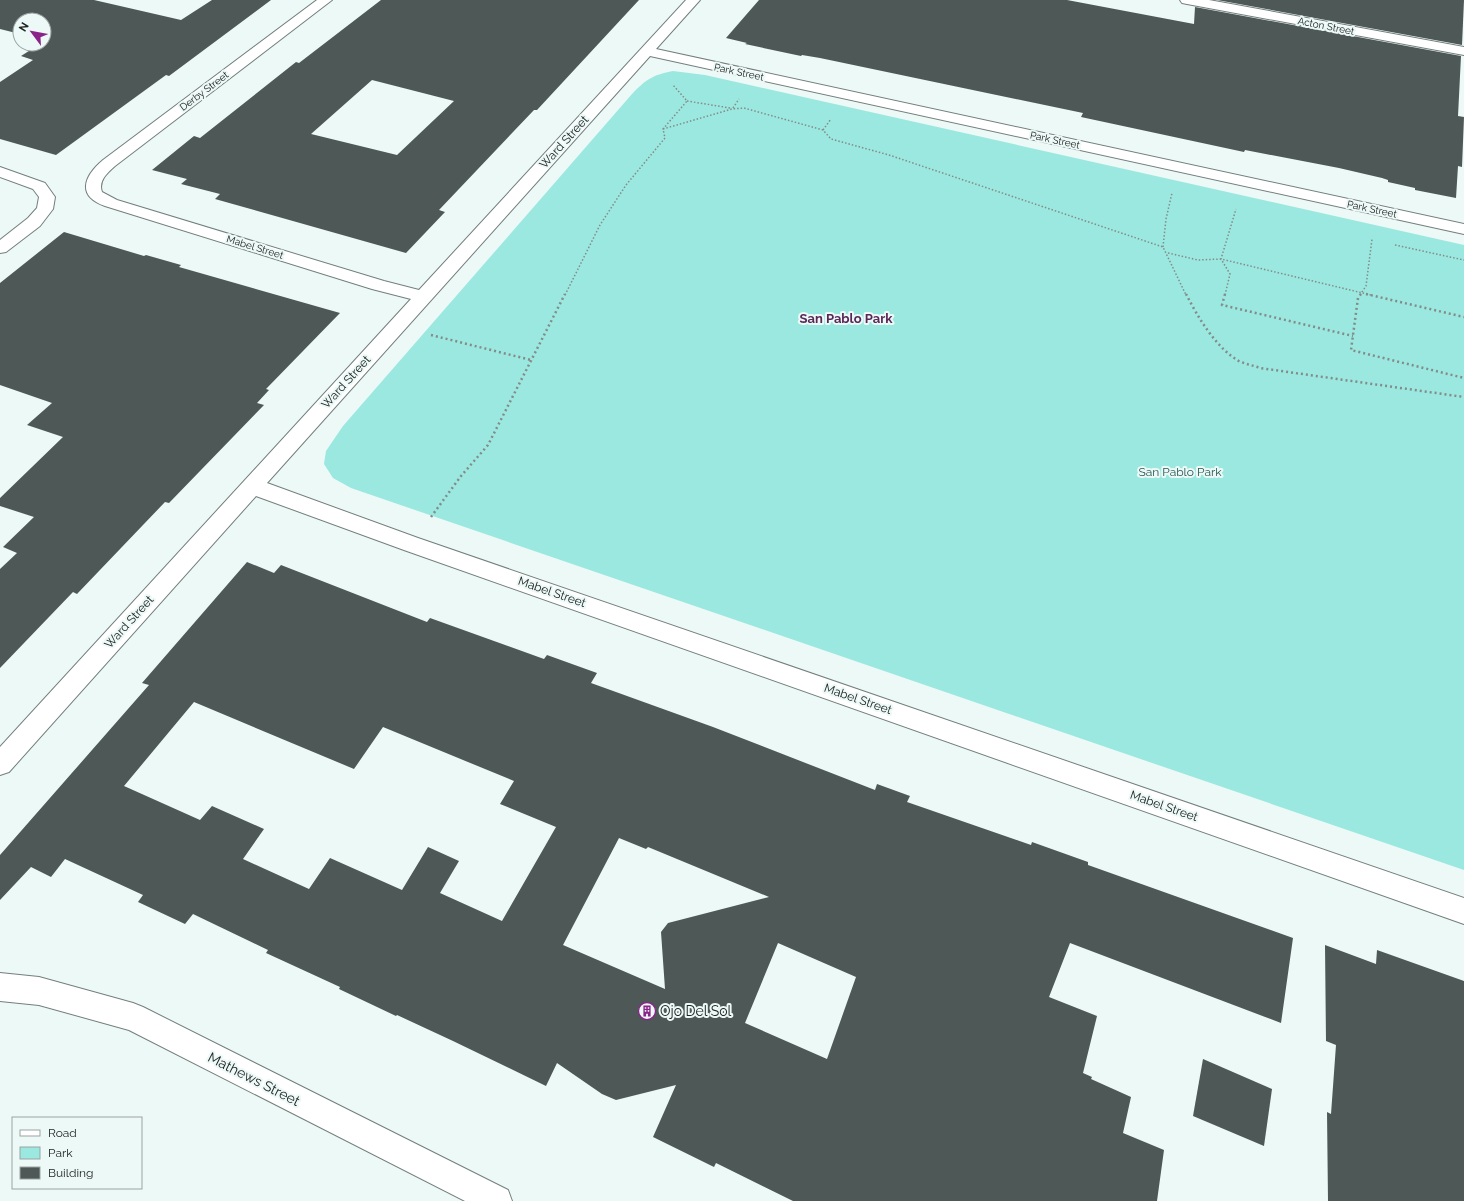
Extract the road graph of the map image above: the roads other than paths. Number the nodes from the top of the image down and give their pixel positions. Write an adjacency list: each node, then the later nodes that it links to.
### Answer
1 (325, 0): 7 (street, Derby Street)
2 (692, 0): 4 (street, Ward Street)
3 (1188, 0): 5 (street, Acton Street)
4 (647, 51): 8 (street, Park Street); 10 (street, Ward Street)
5 (1464, 51)
6 (0, 172): 9 (street)
7 (93, 188): 10 (street, Mabel Street)
8 (1464, 229)
9 (0, 248)
10 (423, 297): 11 (street, Ward Street)
11 (252, 486): 12 (street, Ward Street); 13 (street, Mabel Street)
12 (0, 764)
13 (1464, 911)
14 (0, 987): 15 (street, Mathews Street)
15 (497, 1201)

